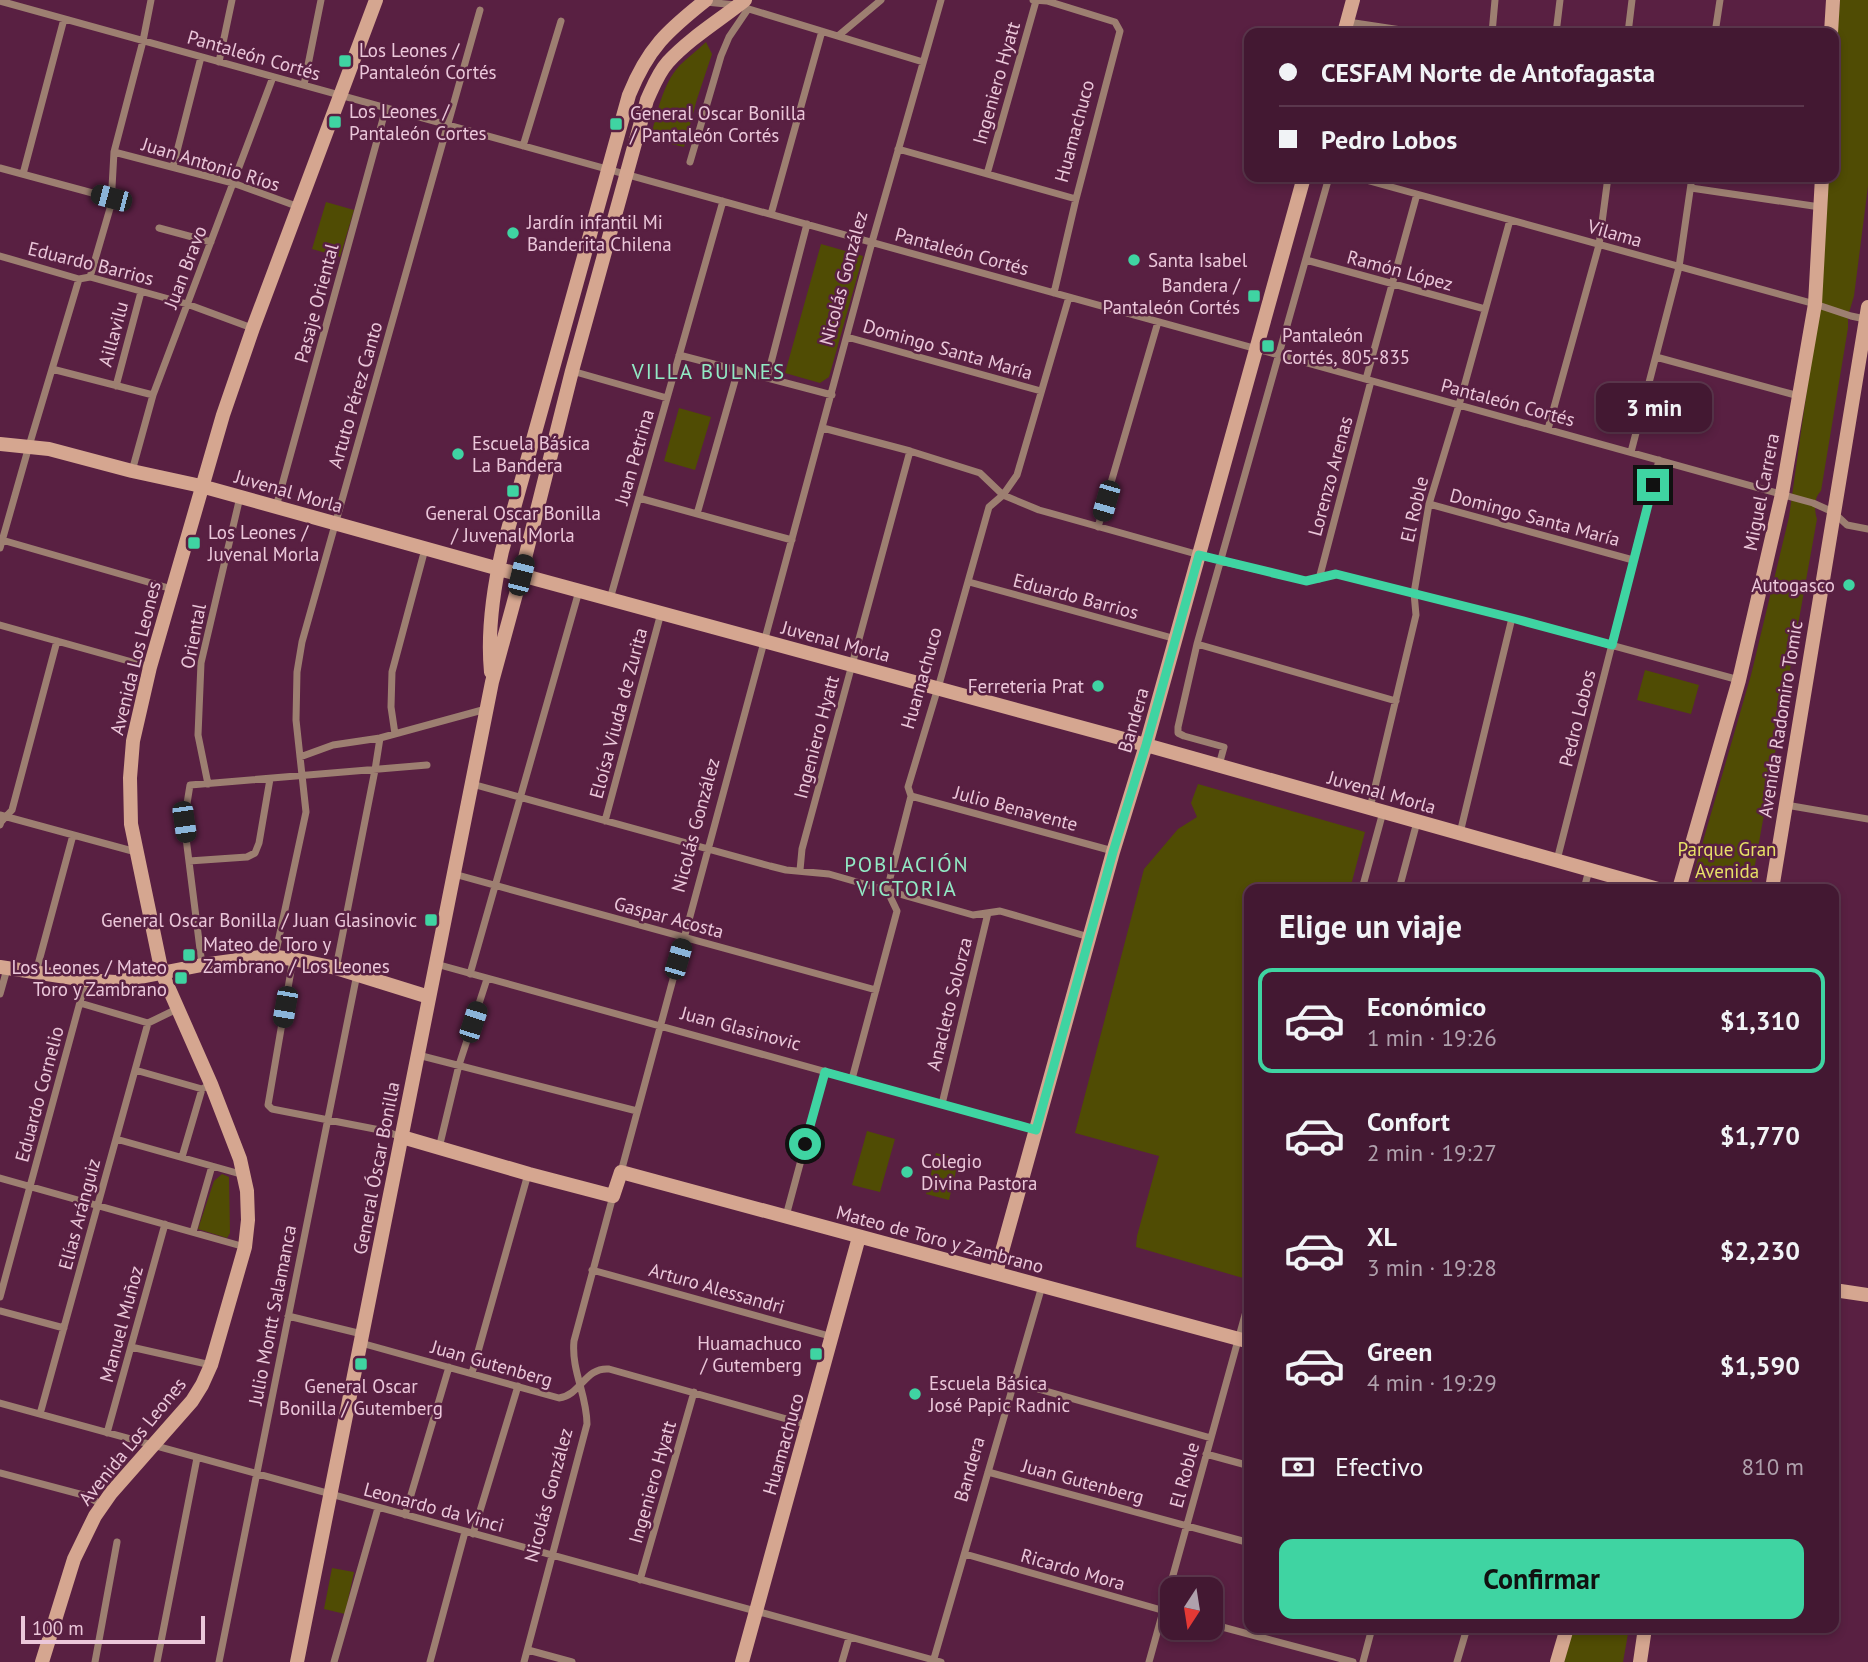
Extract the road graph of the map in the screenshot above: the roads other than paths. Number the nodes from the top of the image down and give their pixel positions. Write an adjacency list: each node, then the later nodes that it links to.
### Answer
1 (151, 0): 29 (street)
2 (232, 0): 31 (street)
3 (321, 0): 34 (street)
4 (376, 0): 35 (street, Avenida Los Leones)
5 (881, 0): 28 (street)
6 (941, 0): 32 (street, Nicolás González)
7 (1035, 0): 16 (street); 46 (street, Ingeniero Hyatt)
8 (1353, 0): 21 (street)
9 (1495, 0): 22 (street)
10 (1560, 0): 23 (street)
11 (1632, 0): 24 (street)
12 (1720, 0): 25 (street)
13 (1833, 0): 26 (street)
14 (0, 1): 19 (street, Pantaleón Cortés)
15 (705, 1): 17 (street); 44 (street, General Óscar Bonilla)
16 (1047, 1): 58 (street, Huamachuco)
17 (742, 4): 27 (street); 41 (street); 47 (street, General Óscar Bonilla)
18 (480, 10): 37 (street, Artuto Pérez Canto)
19 (64, 19): 29 (street, Pantaleón Cortés); 45 (street)
20 (561, 21): 38 (street)
21 (1345, 28)
22 (1492, 28)
23 (1557, 28)
24 (1629, 28)
25 (1716, 28)
26 (1831, 28)
27 (822, 31): 28 (street); 62 (street)
28 (838, 36): 32 (street)
29 (143, 41): 30 (street, Pantaleón Cortés); 40 (street)
30 (201, 57): 31 (street, Pantaleón Cortés); 42 (street)
31 (219, 62): 33 (street, Pantaleón Cortés)
32 (923, 62): 39 (street, Nicolás González)
33 (273, 77): 34 (street, Pantaleón Cortés); 54 (street, Juan Bravo)
34 (304, 85): 35 (street, Pantaleón Cortés)
35 (341, 96): 36 (street, Pantaleón Cortés); 61 (street, Avenida Los Leones)
36 (386, 108): 37 (street, Pantaleón Cortés); 115 (street, Pasaje Oriental)
37 (447, 125): 38 (street, Pantaleón Cortés); 118 (street, Artuto Pérez Canto)
38 (523, 146): 44 (street, Pantaleón Cortés)
39 (898, 149): 46 (street); 67 (street, Nicolás González)
40 (114, 152): 42 (street, Juan Antonio Ríos); 57 (street)
41 (690, 162)
42 (173, 167): 54 (street, Juan Antonio Ríos)
43 (0, 168): 45 (street)
44 (609, 170): 47 (street, Pantaleón Cortés); 127 (street, General Óscar Bonilla)
45 (23, 174): 57 (street)
46 (987, 174): 58 (street)
47 (628, 175): 59 (street, Pantaleón Cortés); 91 (street, General Óscar Bonilla)
48 (1303, 182): 85 (street, Bandera)
49 (1328, 182): 70 (street)
50 (1373, 182): 56 (street, Vilama)
51 (1607, 182): 68 (street)
52 (1692, 182): 55 (street)
53 (1822, 182): 60 (street, Miguel Carrera)
54 (233, 183): 61 (street, Juan Antonio Ríos); 66 (street, Juan Bravo)
55 (1691, 188): 60 (street); 71 (street)
56 (1417, 194): 63 (street, Vilama); 74 (street, Lorenzo Arenas)
57 (111, 198): 72 (street)
58 (1076, 200): 76 (street, Huamachuco)
59 (723, 201): 62 (street, Pantaleón Cortés); 86 (street, Juan Petrina)
60 (1820, 206): 79 (street, Miguel Carrera)
61 (299, 207): 83 (street, Avenida Los Leones)
62 (771, 215): 64 (street, Pantaleón Cortés)
63 (1510, 220): 68 (street, Vilama); 80 (street, El Roble)
64 (807, 225): 67 (street, Pantaleón Cortés); 92 (street)
65 (159, 228): 66 (street)
66 (211, 242): 78 (street, Juan Bravo)
67 (872, 242): 76 (street, Pantaleón Cortés); 84 (street, Nicolás González)
68 (1599, 245): 71 (street, Vilama); 102 (street)
69 (0, 256): 73 (street, Eduardo Barrios)
70 (1306, 260): 74 (street, Ramón López); 87 (street)
71 (1679, 267): 79 (street, Vilama); 88 (street)
72 (90, 277): 73 (street, Eduardo Barrios); 75 (street, Eduardo Barrios)
73 (79, 279): 89 (street)
74 (1392, 284): 80 (street, Ramón López); 93 (street, Lorenzo Arenas)
75 (141, 292): 78 (street, Eduardo Barrios); 94 (street, Aillavilu)
76 (1055, 293): 77 (street, Pantaleón Cortés)
77 (1069, 297): 82 (street, Pantaleón Cortés); 95 (street, Huamachuco)
78 (187, 304): 83 (street, Eduardo Barrios); 96 (street, Juan Bravo)
79 (1815, 304): 81 (street, Vilama); 98 (street, Miguel Carrera)
80 (1485, 310): 100 (street, El Roble)
81 (1867, 313): 116 (street, Avenida Radomiro Tomic)
82 (1158, 321): 85 (street, Pantaleón Cortés); 119 (street)
83 (253, 328): 109 (street, Avenida Los Leones)
84 (847, 337): 95 (street, Domingo Santa María); 97 (street, Nicolás González)
85 (1256, 349): 87 (street, Pantaleón Cortés); 124 (street, Bandera)
86 (679, 355): 90 (street); 99 (street, Juan Petrina)
87 (1279, 355): 93 (street, Pantaleón Cortés); 126 (street)
88 (1656, 357): 98 (street); 106 (street)
89 (52, 369): 94 (street); 104 (street)
90 (738, 370): 92 (street); 117 (street)
91 (572, 371): 99 (street); 128 (street, General Óscar Bonilla)
92 (767, 378): 97 (street)
93 (1368, 380): 100 (street, Pantaleón Cortés); 129 (street, Lorenzo Arenas)
94 (116, 386): 96 (street)
95 (1041, 391): 111 (street, Huamachuco)
96 (153, 395): 108 (street, Juan Bravo)
97 (832, 395): 101 (street, Nicolás González)
98 (1798, 396): 110 (street, Miguel Carrera)
99 (667, 398): 113 (street, Juan Petrina)
100 (1459, 405): 102 (street, Pantaleón Cortés); 114 (street, El Roble)
101 (823, 428): 105 (street); 121 (street, Nicolás González)
102 (1548, 429): 106 (street, Pantaleón Cortés)
103 (0, 444): 104 (street, Juvenal Morla)
104 (29, 446): 108 (street, Juvenal Morla); 122 (street)
105 (910, 451): 111 (street); 143 (street, Ingeniero Hyatt)
106 (1630, 452): 107 (street, Pantaleón Cortés)
107 (1659, 460): 110 (street, Pantaleón Cortés); 125 (street, Pedro Lobos)
108 (132, 471): 109 (street, Juvenal Morla)
109 (201, 486): 112 (street, Juvenal Morla); 131 (street, Avenida Los Leones)
110 (1782, 494): 116 (street, Pantaleón Cortés); 145 (street, Miguel Carrera)
111 (1003, 495): 119 (street); 130 (street, Huamachuco)
112 (240, 497): 115 (street, Juvenal Morla); 159 (street, Oriental)
113 (639, 498): 117 (street); 134 (street, Juan Petrina)
114 (1429, 505): 125 (street, Domingo Santa María); 133 (street, El Roble)
115 (276, 507): 118 (street, Juvenal Morla)
116 (1833, 512): 120 (street, Pantaleón Cortés); 163 (street, Avenida Radomiro Tomic)
117 (697, 514): 121 (street)
118 (334, 523): 123 (street, Juvenal Morla); 153 (street, Artuto Pérez Canto)
119 (1098, 527): 124 (street)
120 (1868, 529)
121 (792, 540): 140 (street, Nicolás González)
122 (1, 544): 131 (street)
123 (425, 549): 127 (street, Juvenal Morla); 150 (street)
124 (1199, 555): 126 (street); 138 (street, Bandera)
125 (1633, 560): 142 (street, Pedro Lobos)
126 (1221, 561): 129 (street); 141 (street)
127 (498, 569): 128 (street, Juvenal Morla); 146 (street, General Óscar Bonilla)
128 (521, 575): 132 (street, Juvenal Morla); 146 (street, General Óscar Bonilla)
129 (1319, 579): 133 (street)
130 (969, 582): 138 (street, Eduardo Barrios); 147 (street, Huamachuco)
131 (172, 589): 144 (street, Avenida Los Leones)
132 (579, 591): 134 (street, Juvenal Morla); 162 (street)
133 (1414, 593): 136 (street); 148 (street, El Roble)
134 (610, 599): 135 (street, Juvenal Morla)
135 (661, 613): 140 (street, Juvenal Morla); 167 (street, Eloísa Viuda de Zurita)
136 (1512, 618): 142 (street); 170 (street)
137 (0, 625): 139 (street)
138 (1175, 639): 152 (street, Bandera)
139 (57, 641): 144 (street); 165 (street)
140 (765, 642): 143 (street, Juvenal Morla); 172 (street, Nicolás González)
141 (1197, 644): 148 (street); 155 (street)
142 (1612, 645): 145 (street); 176 (street, Pedro Lobos)
143 (852, 665): 147 (street, Juvenal Morla); 177 (street, Ingeniero Hyatt)
144 (150, 667): 173 (street, Avenida Los Leones)
145 (1740, 680): 184 (street, Miguel Carrera)
146 (492, 681): 149 (street, General Óscar Bonilla)
147 (938, 689): 152 (street, Juvenal Morla); 161 (street, Huamachuco)
148 (1396, 701): 164 (street, El Roble)
149 (487, 708): 150 (street); 160 (street, General Óscar Bonilla)
150 (395, 734): 151 (street)
151 (380, 738): 153 (street); 156 (street)
152 (1146, 745): 155 (street, Juvenal Morla); 174 (street, Bandera)
153 (300, 757): 157 (street, Artuto Pérez Canto)
154 (427, 765): 156 (street)
155 (1218, 766): 164 (street, Juvenal Morla)
156 (375, 770): 157 (street); 196 (street)
157 (302, 775): 158 (street); 191 (street, Artuto Pérez Canto)
158 (270, 779): 159 (street); 175 (street)
159 (208, 784): 175 (street)
160 (472, 785): 162 (street); 179 (street, General Óscar Bonilla)
161 (911, 796): 174 (street, Julio Benavente); 187 (street, Huamachuco)
162 (520, 798): 167 (street); 186 (street)
163 (1786, 805): 166 (street); 185 (street, Avenida Radomiro Tomic)
164 (1377, 810): 168 (street, Juvenal Morla); 180 (street, El Roble)
165 (3, 816): 169 (street); 171 (street)
166 (1868, 819)
167 (605, 821): 172 (street)
168 (1417, 822): 170 (street, Juvenal Morla); 181 (street)
169 (0, 825)
170 (1460, 833): 176 (street, Juvenal Morla)
171 (74, 835): 173 (street); 197 (street)
172 (709, 850): 177 (street); 189 (street, Nicolás González)
173 (136, 852): 198 (street, Avenida Los Leones)
174 (1113, 852): 190 (street, Bandera)
175 (189, 861): 194 (street)
176 (1557, 861): 178 (street, Juvenal Morla)
177 (800, 870): 187 (street)
178 (1590, 870): 182 (street); 183 (street, Juvenal Morla)
179 (454, 874): 186 (street, Gaspar Acosta); 193 (street, General Óscar Bonilla)
180 (1363, 884)
181 (1400, 884)
182 (1586, 884)
183 (1640, 884)
184 (1679, 884)
185 (1773, 884)
186 (496, 885): 189 (street, Gaspar Acosta); 200 (street)
187 (887, 890): 188 (street); 203 (street, Huamachuco)
188 (988, 913): 190 (street); 216 (street, Anacleto Solorza)
189 (684, 937): 203 (street, Gaspar Acosta); 209 (street, Nicolás González)
190 (1089, 937): 219 (street, Bandera)
191 (275, 957): 192 (street); 194 (street)
192 (293, 959): 196 (street); 218 (street)
193 (436, 964): 200 (street, Juan Glasinovic); 205 (street, General Óscar Bonilla)
194 (202, 965): 198 (street)
195 (4, 967): 197 (street); 204 (street)
196 (336, 968): 199 (street)
197 (36, 972): 202 (street)
198 (162, 973): 202 (street); 207 (street, Avenida Los Leones)
199 (357, 974): 205 (street); 218 (street, Julio Montt Salamanca)
200 (470, 974): 201 (street, Juan Glasinovic)
201 (487, 979): 209 (street, Juan Glasinovic); 211 (street)
202 (86, 981): 206 (street, Eduardo Cornelio)
203 (876, 990): 214 (street, Huamachuco)
204 (0, 994)
205 (429, 996): 210 (street, General Óscar Bonilla)
206 (80, 1003): 208 (street); 229 (street, Eduardo Cornelio)
207 (177, 1009): 208 (street); 215 (street, Avenida Los Leones)
208 (148, 1023): 212 (street, Elías Aránguiz)
209 (659, 1026): 213 (street, Juan Glasinovic); 217 (street, Nicolás González)
210 (418, 1055): 211 (street); 220 (street, General Óscar Bonilla)
211 (459, 1065): 217 (street); 222 (street)
212 (135, 1070): 215 (street); 221 (street, Elías Aránguiz)
213 (825, 1072): 214 (street, Juan Glasinovic); 232 (street)
214 (852, 1079): 216 (street, Juan Glasinovic)
215 (206, 1086): 223 (street); 227 (street, Avenida Los Leones)
216 (942, 1104): 219 (street, Juan Glasinovic)
217 (637, 1111): 225 (street, Nicolás González)
218 (328, 1119): 220 (street); 246 (street, Julio Montt Salamanca)
219 (1036, 1130): 240 (street, Bandera)
220 (402, 1137): 222 (street); 249 (street, General Óscar Bonilla)
221 (116, 1139): 223 (street); 231 (street, Elías Aránguiz)
222 (439, 1148): 226 (street)
223 (182, 1157): 224 (street)
224 (212, 1166): 227 (street); 234 (street)
225 (621, 1172): 230 (street, Nicolás González); 232 (street, Mateo de Toro y Zambrano)
226 (529, 1174): 230 (street); 254 (street)
227 (245, 1175): 236 (street, Avenida Los Leones)
228 (0, 1178): 229 (street)
229 (30, 1186): 231 (street); 238 (street, Eduardo Cornelio)
230 (613, 1195): 239 (street, Nicolás González)
231 (98, 1206): 233 (street); 247 (street, Elías Aránguiz)
232 (786, 1217): 235 (street, Mateo de Toro y Zambrano)
233 (164, 1224): 234 (street); 251 (street, Manuel Muñoz)
234 (193, 1232): 236 (street)
235 (859, 1237): 240 (street, Mateo de Toro y Zambrano); 248 (street, Huamachuco)
236 (245, 1247): 252 (street, Avenida Los Leones)
237 (0, 1260): 238 (street)
238 (9, 1263): 244 (street, Eduardo Cornelio)
239 (592, 1270): 248 (street, Arturo Alessandri); 256 (street, Nicolás González)
240 (996, 1273): 241 (street, Mateo de Toro y Zambrano)
241 (1042, 1286): 250 (street, Mateo de Toro y Zambrano); 255 (street, Bandera)
242 (1839, 1291): 243 (street)
243 (1868, 1296)
244 (0, 1297)
245 (0, 1311): 247 (street)
246 (288, 1316): 249 (street, Juan Gutenberg); 269 (street, Julio Montt Salamanca)
247 (64, 1328): 260 (street, Elías Aránguiz)
248 (832, 1337): 261 (street, Huamachuco)
249 (361, 1339): 253 (street, Juan Gutenberg); 271 (street, General Óscar Bonilla)
250 (1244, 1341): 263 (street, El Roble)
251 (131, 1347): 252 (street); 262 (street, Manuel Muñoz)
252 (211, 1366): 264 (street, Avenida Los Leones)
253 (449, 1367): 254 (street, Juan Gutenberg); 274 (street)
254 (472, 1373): 257 (street, Juan Gutenberg)
255 (1014, 1382): 263 (street); 268 (street, Bandera)
256 (580, 1385): 257 (street, Juan Gutenberg); 258 (street, Juan Gutenberg); 280 (street, Nicolás González)
257 (518, 1386): 276 (street)
258 (694, 1392): 261 (street, Juan Gutenberg); 282 (street, Ingeniero Hyatt)
259 (0, 1403): 260 (street, Leonardo da Vinci)
260 (40, 1414): 262 (street, Leonardo da Vinci)
261 (808, 1425): 284 (street, Huamachuco)
262 (107, 1433): 264 (street, Leonardo da Vinci)
263 (1211, 1438): 265 (street, El Roble)
264 (155, 1444): 266 (street, Leonardo da Vinci); 272 (street, Avenida Los Leones)
265 (1206, 1454): 267 (street); 275 (street, El Roble)
266 (197, 1458): 269 (street, Leonardo da Vinci); 298 (street)
267 (1244, 1464)
268 (988, 1472): 275 (street, Juan Gutenberg); 279 (street, Bandera)
269 (256, 1474): 271 (street, Leonardo da Vinci); 299 (street, Julio Montt Salamanca)
270 (1, 1475): 272 (street)
271 (330, 1494): 273 (street, Leonardo da Vinci); 300 (street, General Óscar Bonilla)
272 (102, 1505): 296 (street, Avenida Los Leones)
273 (378, 1508): 274 (street, Leonardo da Vinci); 301 (street)
274 (405, 1515): 276 (street, Leonardo da Vinci)
275 (1186, 1526): 277 (street, Juan Gutenberg); 281 (street, El Roble)
276 (469, 1533): 280 (street, Leonardo da Vinci); 302 (street)
277 (1244, 1541)
278 (117, 1542): 297 (street)
279 (965, 1554): 283 (street, Ricardo Mora); 295 (street, Bandera)
280 (551, 1555): 282 (street, Leonardo da Vinci); 294 (street, Nicolás González)
281 (1172, 1577)
282 (640, 1580): 284 (street, Leonardo da Vinci)
283 (1160, 1610)
284 (756, 1612): 293 (street, Leonardo da Vinci); 305 (street, Huamachuco)
285 (1160, 1622): 307 (street, El Roble)
286 (1223, 1626): 287 (street)
287 (1244, 1632)
288 (1247, 1633): 308 (street)
289 (1371, 1633): 309 (street)
290 (1466, 1633): 310 (street)
291 (1561, 1633): 311 (street)
292 (1644, 1633): 312 (street)
293 (849, 1637): 295 (street, Leonardo da Vinci); 306 (street)
294 (528, 1650): 303 (street, Nicolás González); 304 (street)
295 (936, 1661)
296 (42, 1662)
297 (95, 1662)
298 (157, 1662)
299 (219, 1662)
300 (297, 1662)
301 (334, 1662)
302 (430, 1662)
303 (524, 1662)
304 (572, 1662)
305 (743, 1662)
306 (842, 1662)
307 (1149, 1662)
308 (1353, 1662)
309 (1363, 1662)
310 (1457, 1662)
311 (1557, 1662)
312 (1640, 1662)

